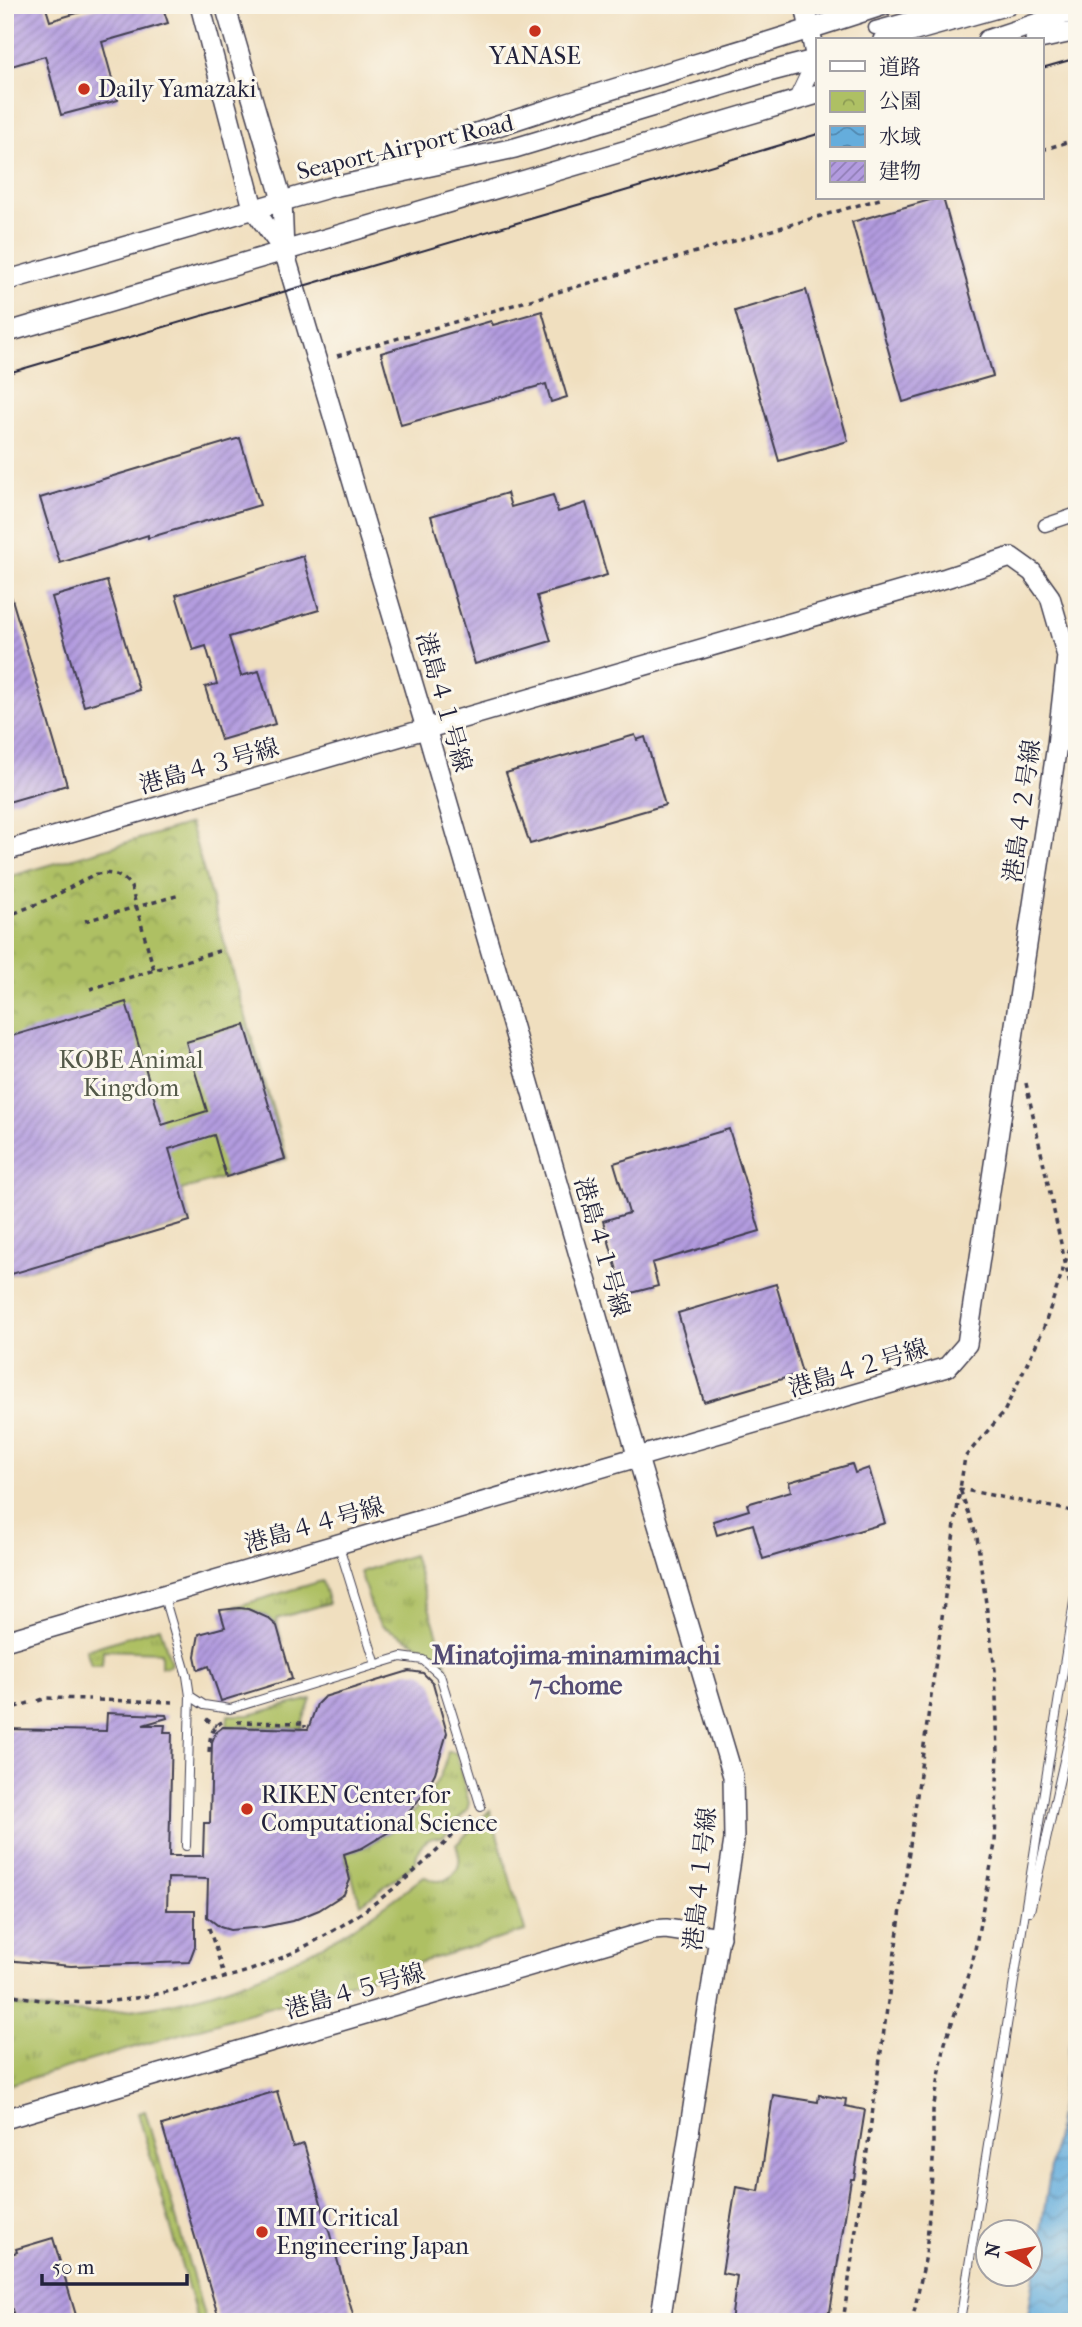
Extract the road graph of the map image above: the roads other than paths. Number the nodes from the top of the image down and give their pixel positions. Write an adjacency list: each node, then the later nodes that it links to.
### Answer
1 (200, 5): 20 (street)
2 (225, 5): 19 (street, 港島４１号線)
3 (805, 5): 8 (street)
4 (884, 5): 8 (street)
5 (959, 5): 10 (street)
6 (1008, 5): 10 (street)
7 (1077, 10): 11 (street)
8 (809, 30): 13 (street); 18 (street)
9 (1077, 31): 12 (street)
10 (879, 34)
11 (993, 38)
12 (1044, 38)
13 (816, 55)
14 (816, 59): 18 (street, Seaport-Airport Road)
15 (816, 61): 17 (street)
16 (816, 95): 17 (street)
17 (796, 101): 21 (street)
18 (328, 188): 19 (street, Seaport-Airport Road)
19 (282, 200): 20 (street, Seaport-Airport Road); 21 (street, 港島４１号線)
20 (253, 208): 21 (street); 22 (street, Seaport-Airport Road)
21 (284, 251): 23 (street); 27 (street, 港島４１号線)
22 (5, 281)
23 (5, 333)
24 (1077, 514): 25 (street)
25 (1045, 525)
26 (1072, 655): 27 (street, 港島４２号線); 29 (street, 港島４２号線)
27 (426, 728): 28 (street, 港島４３号線); 29 (street, 港島４１号線)
28 (5, 851)
29 (638, 1458): 30 (street, 港島４４号線); 39 (street, 港島４１号線)
30 (338, 1543): 32 (street, 港島４４号線); 34 (lane)
31 (1077, 1583): 40 (lane)
32 (163, 1594): 33 (street, 港島４４号線); 35 (lane)
33 (5, 1641)
34 (376, 1665): 35 (lane); 37 (lane)
35 (190, 1696): 38 (lane)
36 (1077, 1703): 40 (lane)
37 (481, 1807)
38 (186, 1846)
39 (720, 1937): 41 (street, 港島４５号線); 42 (street, 港島４１号線)
40 (1012, 1993): 43 (lane)
41 (5, 2119)
42 (660, 2322)
43 (960, 2322)

